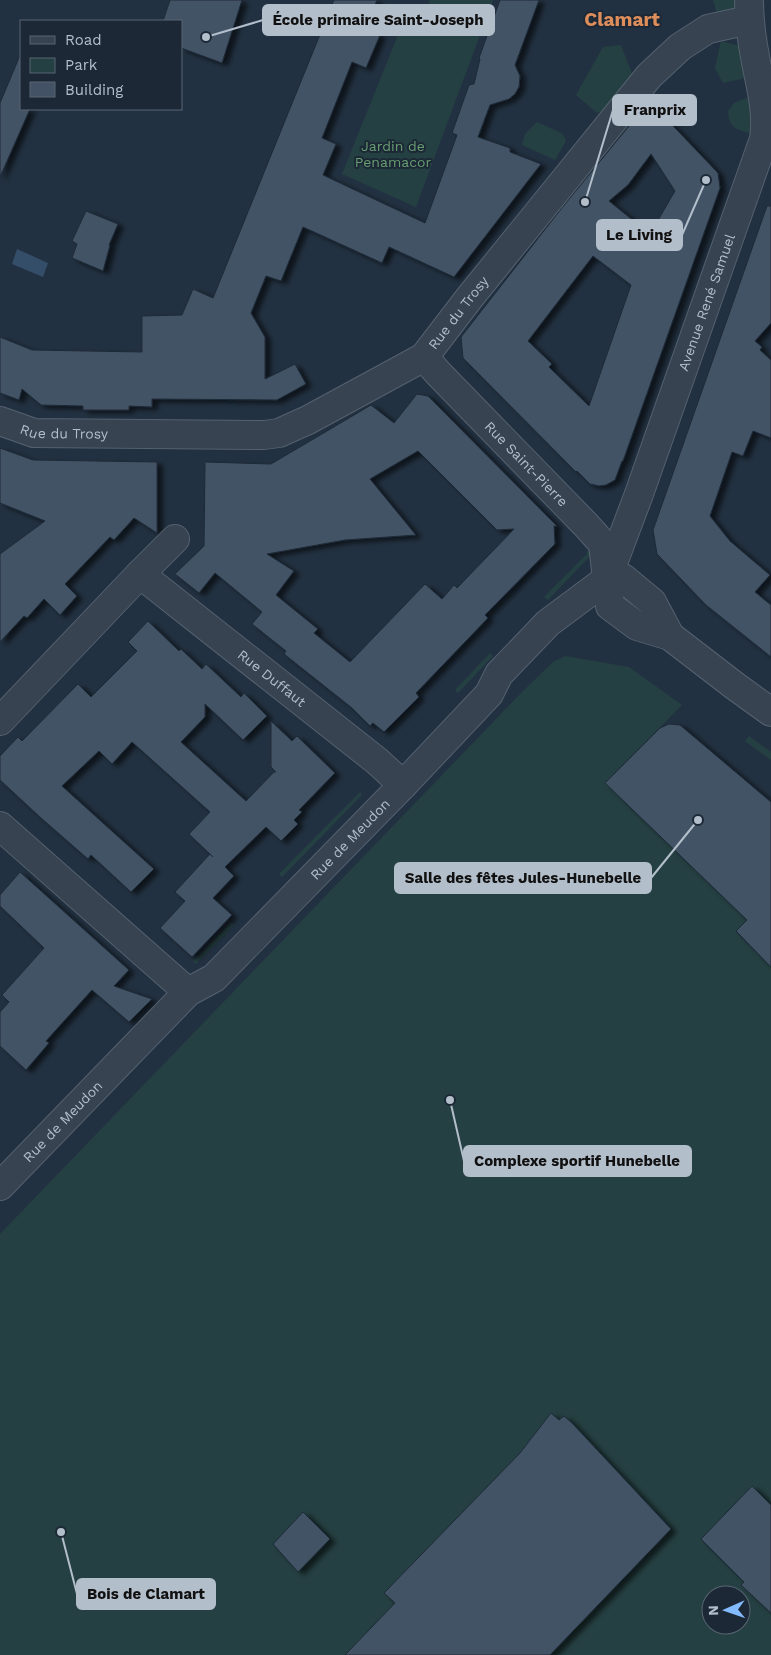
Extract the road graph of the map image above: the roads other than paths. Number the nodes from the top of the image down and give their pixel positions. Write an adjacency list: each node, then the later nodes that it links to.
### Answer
1 (749, 10): 2 (street, Rue du Trosy); 6 (street, Avenue René Samuel)
2 (431, 349): 3 (street, Rue du Trosy); 6 (street, Rue Saint-Pierre)
3 (0, 421)
4 (175, 539): 5 (street)
5 (140, 574): 8 (street); 9 (street, Rue Duffaut)
6 (607, 579): 7 (street); 9 (street, Rue de Meudon)
7 (771, 712)
8 (0, 721)
9 (398, 781): 11 (street, Rue de Meudon)
10 (0, 826): 11 (street)
11 (188, 992): 12 (street, Rue de Meudon)
12 (0, 1186)

